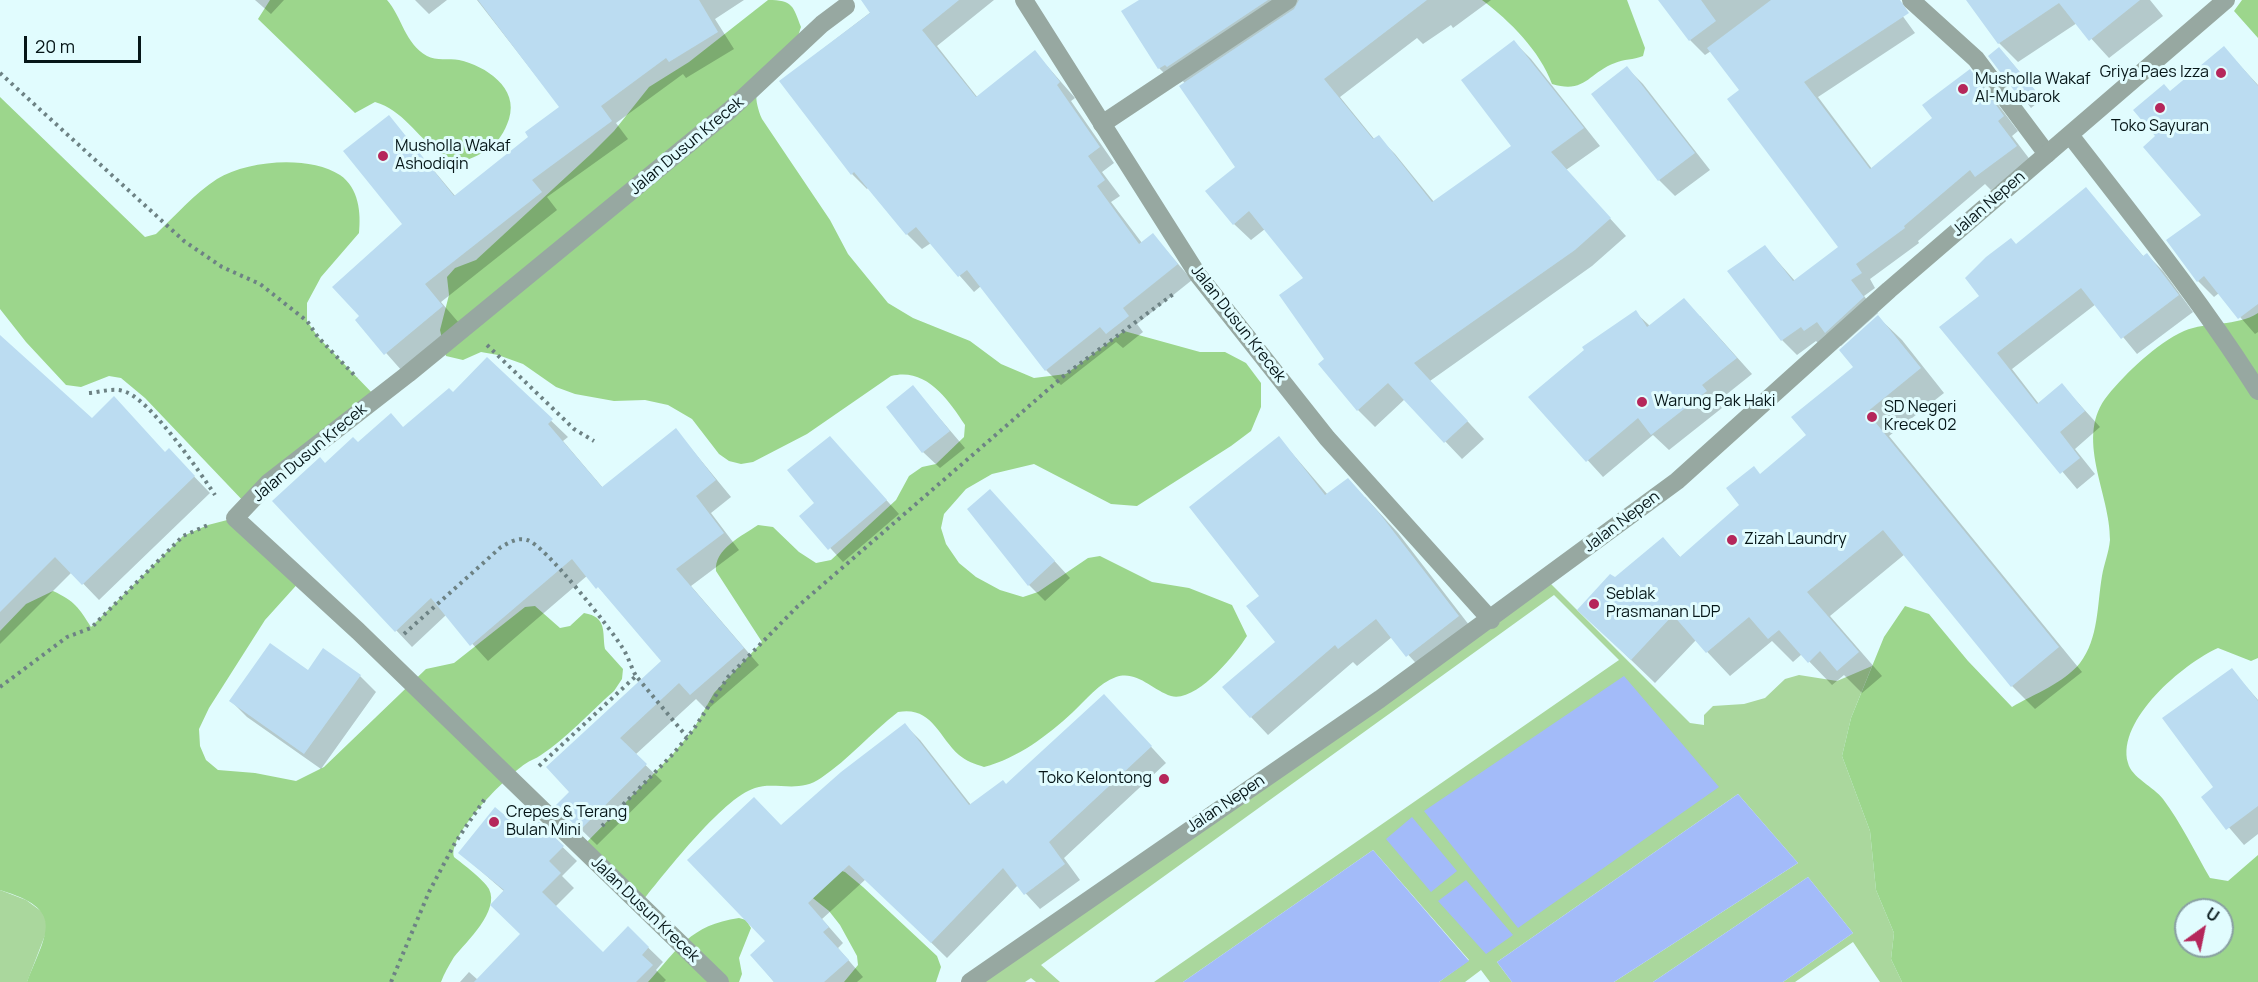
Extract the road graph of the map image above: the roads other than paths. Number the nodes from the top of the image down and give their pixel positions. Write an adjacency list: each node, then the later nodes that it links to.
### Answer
1 (1024, 0): 6 (street, Jalan Dusun Krecek)
2 (1288, 0): 6 (street)
3 (1911, 0): 8 (street)
4 (2226, 0): 7 (street, Jalan Nepen)
5 (847, 2): 11 (street, Jalan Dusun Krecek)
6 (1102, 124): 10 (street, Jalan Dusun Krecek)
7 (2070, 135): 8 (street, Jalan Nepen); 9 (street)
8 (2047, 154): 10 (street, Jalan Nepen)
9 (2258, 392)
10 (1491, 620): 12 (street, Jalan Nepen)
11 (720, 982)
12 (970, 982)

